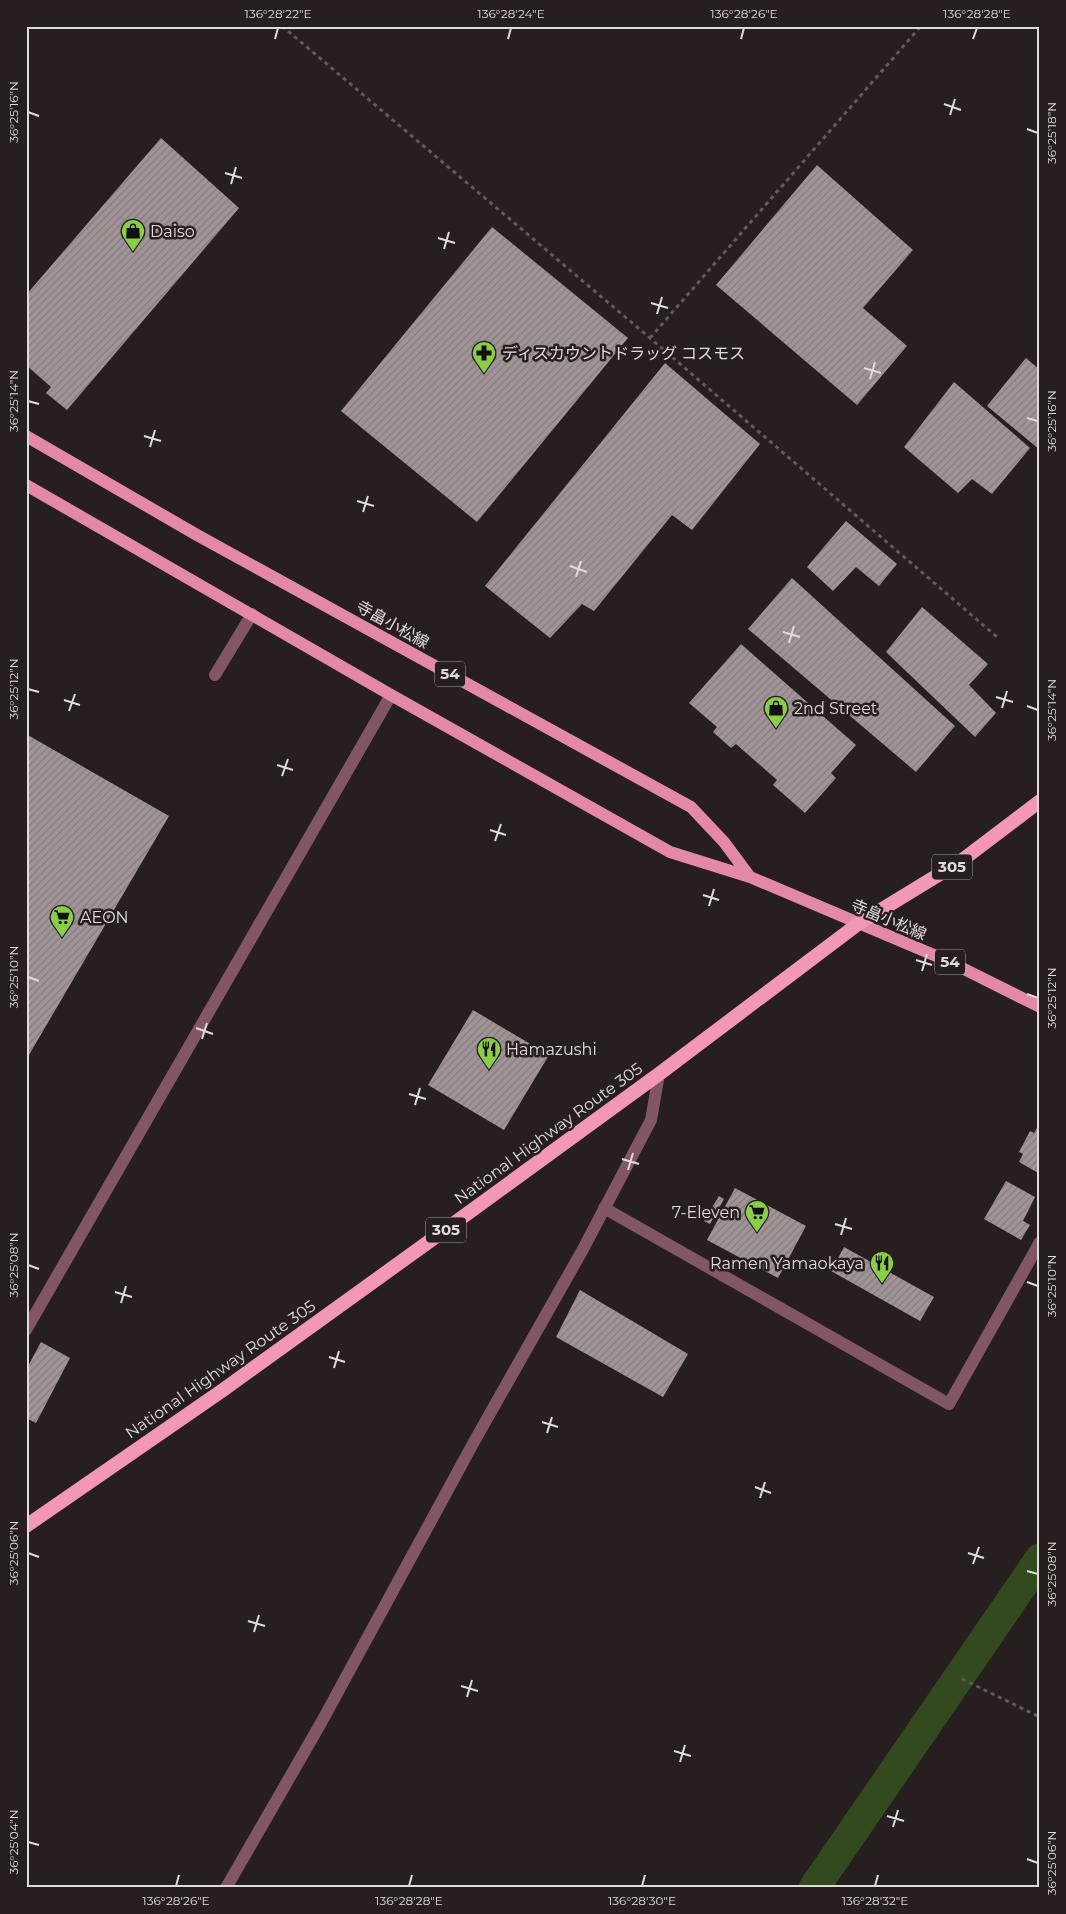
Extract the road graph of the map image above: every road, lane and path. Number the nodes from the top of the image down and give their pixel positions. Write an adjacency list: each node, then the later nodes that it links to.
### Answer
1 (282, 26): 3 (path)
2 (921, 26): 3 (path)
3 (650, 338): 7 (path)
4 (26, 436): 11 (main road, 寺畠小松線 / 54)
5 (26, 485): 6 (main road, 寺畠小松線 / 54)
6 (252, 614): 8 (street); 9 (main road, 寺畠小松線 / 54)
7 (997, 637)
8 (215, 675)
9 (391, 694): 11 (main road, 寺畠小松線 / 54); 17 (street)
10 (1040, 801): 12 (highway, National Highway Route 305 / 305)
11 (750, 877): 12 (main road, 寺畠小松線 / 54)
12 (858, 924): 13 (main road, 寺畠小松線 / 54); 14 (highway, National Highway Route 305 / 305)
13 (1040, 1007)
14 (659, 1074): 15 (street); 18 (highway, National Highway Route 305 / 305)
15 (604, 1208): 16 (street); 21 (street)
16 (1040, 1242)
17 (26, 1330)
18 (26, 1526)
19 (962, 1679): 20 (path)
20 (1040, 1717)
21 (226, 1888)

